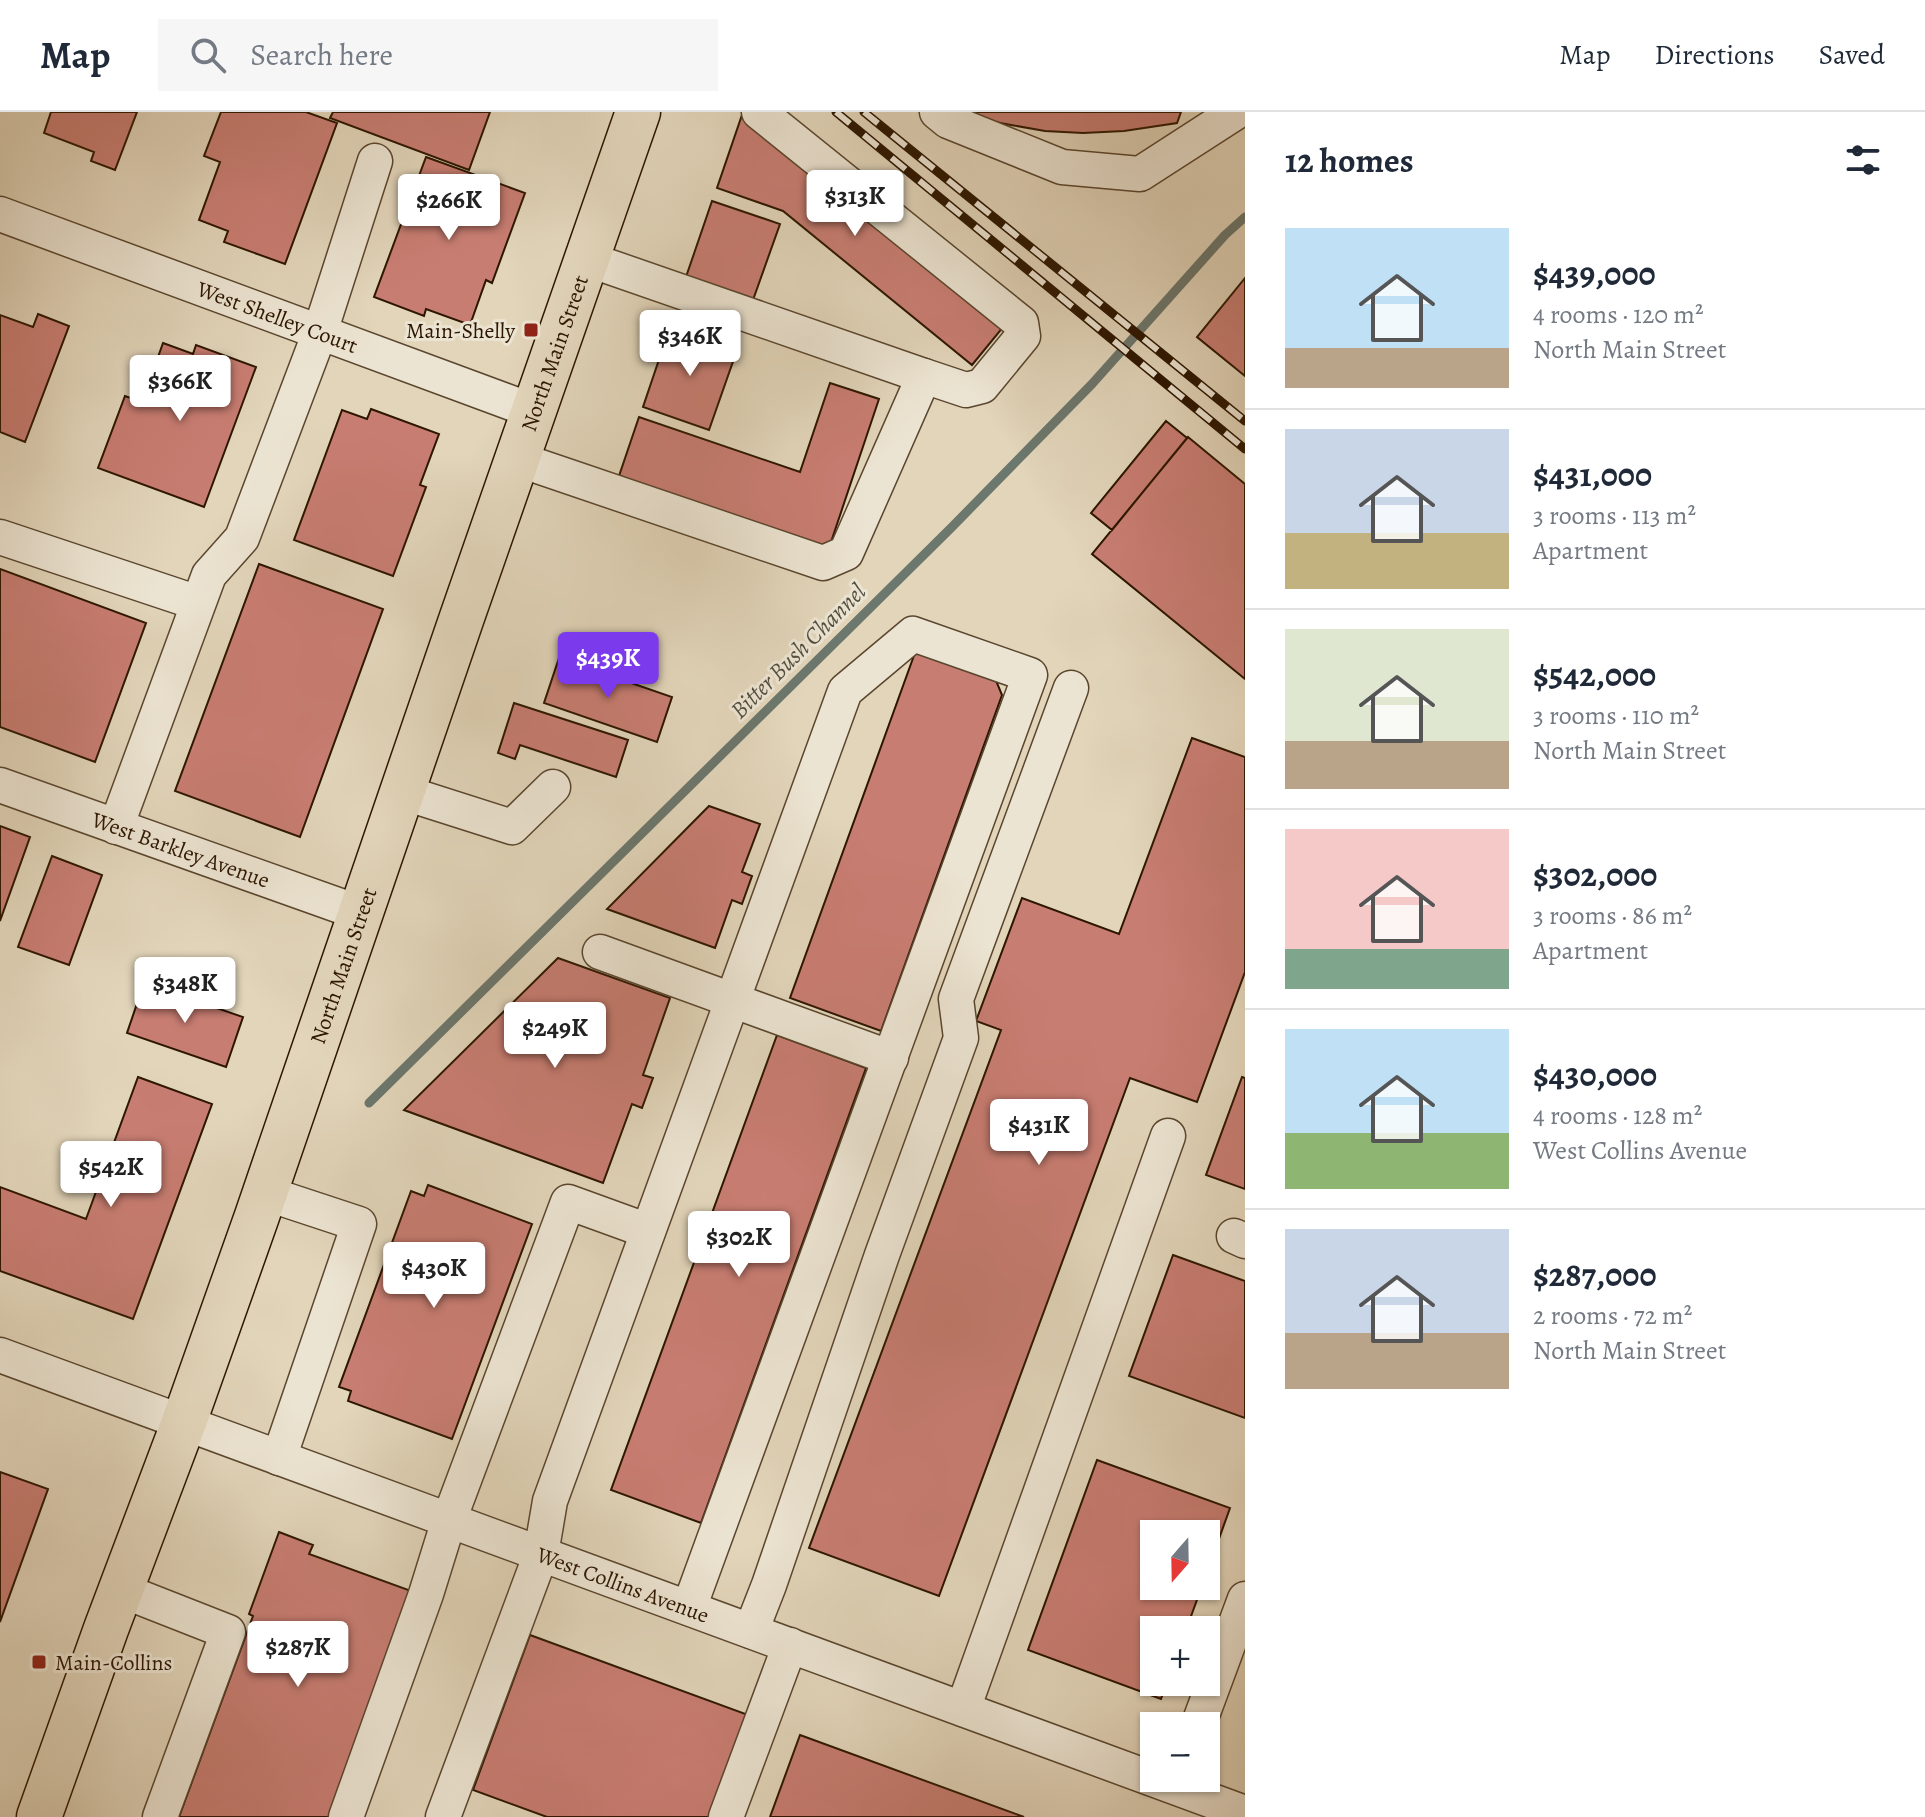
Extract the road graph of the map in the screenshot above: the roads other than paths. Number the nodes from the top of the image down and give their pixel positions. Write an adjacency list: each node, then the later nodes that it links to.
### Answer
1 (638, 112): 7 (main road, North Main Street)
2 (759, 112): 9 (street)
3 (937, 112): 4 (street)
4 (1236, 112)
5 (375, 161): 8 (street)
6 (10, 217): 8 (street, West Shelley Court)
7 (587, 259): 9 (street); 10 (main road, North Main Street)
8 (320, 332): 10 (street, West Shelley Court); 13 (street)
9 (924, 376): 11 (street)
10 (533, 411): 11 (main road, North Main Street)
11 (517, 459): 17 (main road, North Main Street)
12 (0, 537): 13 (street)
13 (198, 603): 18 (street)
14 (1071, 688): 34 (street)
15 (0, 785): 18 (street, West Barkley Avenue)
16 (553, 787): 17 (street)
17 (402, 792): 19 (main road, North Main Street)
18 (116, 827): 19 (street, West Barkley Avenue)
19 (360, 913): 24 (main road, North Main Street)
20 (600, 952): 21 (street)
21 (732, 1000): 22 (street); 22 (street); 25 (street)
22 (891, 1058): 33 (street)
23 (1168, 1136): 36 (street)
24 (265, 1193): 27 (main road, North Main Street); 28 (street)
25 (648, 1231): 29 (street); 30 (street)
26 (0, 1355): 27 (street, West Collins Avenue)
27 (184, 1422): 28 (street, West Collins Avenue); 31 (main road, North Main Street)
28 (279, 1458): 29 (street, West Collins Avenue)
29 (449, 1520): 30 (street, West Collins Avenue); 44 (street)
30 (541, 1554): 33 (street, West Collins Avenue); 41 (street)
31 (121, 1590): 42 (main road, North Main Street); 43 (street)
32 (1245, 1599): 37 (street)
33 (689, 1608): 34 (street, West Collins Avenue)
34 (751, 1631): 35 (street, West Collins Avenue)
35 (790, 1645): 36 (street, West Collins Avenue); 45 (street)
36 (963, 1709): 38 (street, West Collins Avenue)
37 (1203, 1712)
38 (1140, 1770)
39 (1192, 1792): 40 (street, West Collins Avenue)
40 (1223, 1811)
41 (449, 1815)
42 (39, 1817)
43 (160, 1817)
44 (346, 1817)
45 (726, 1817)

